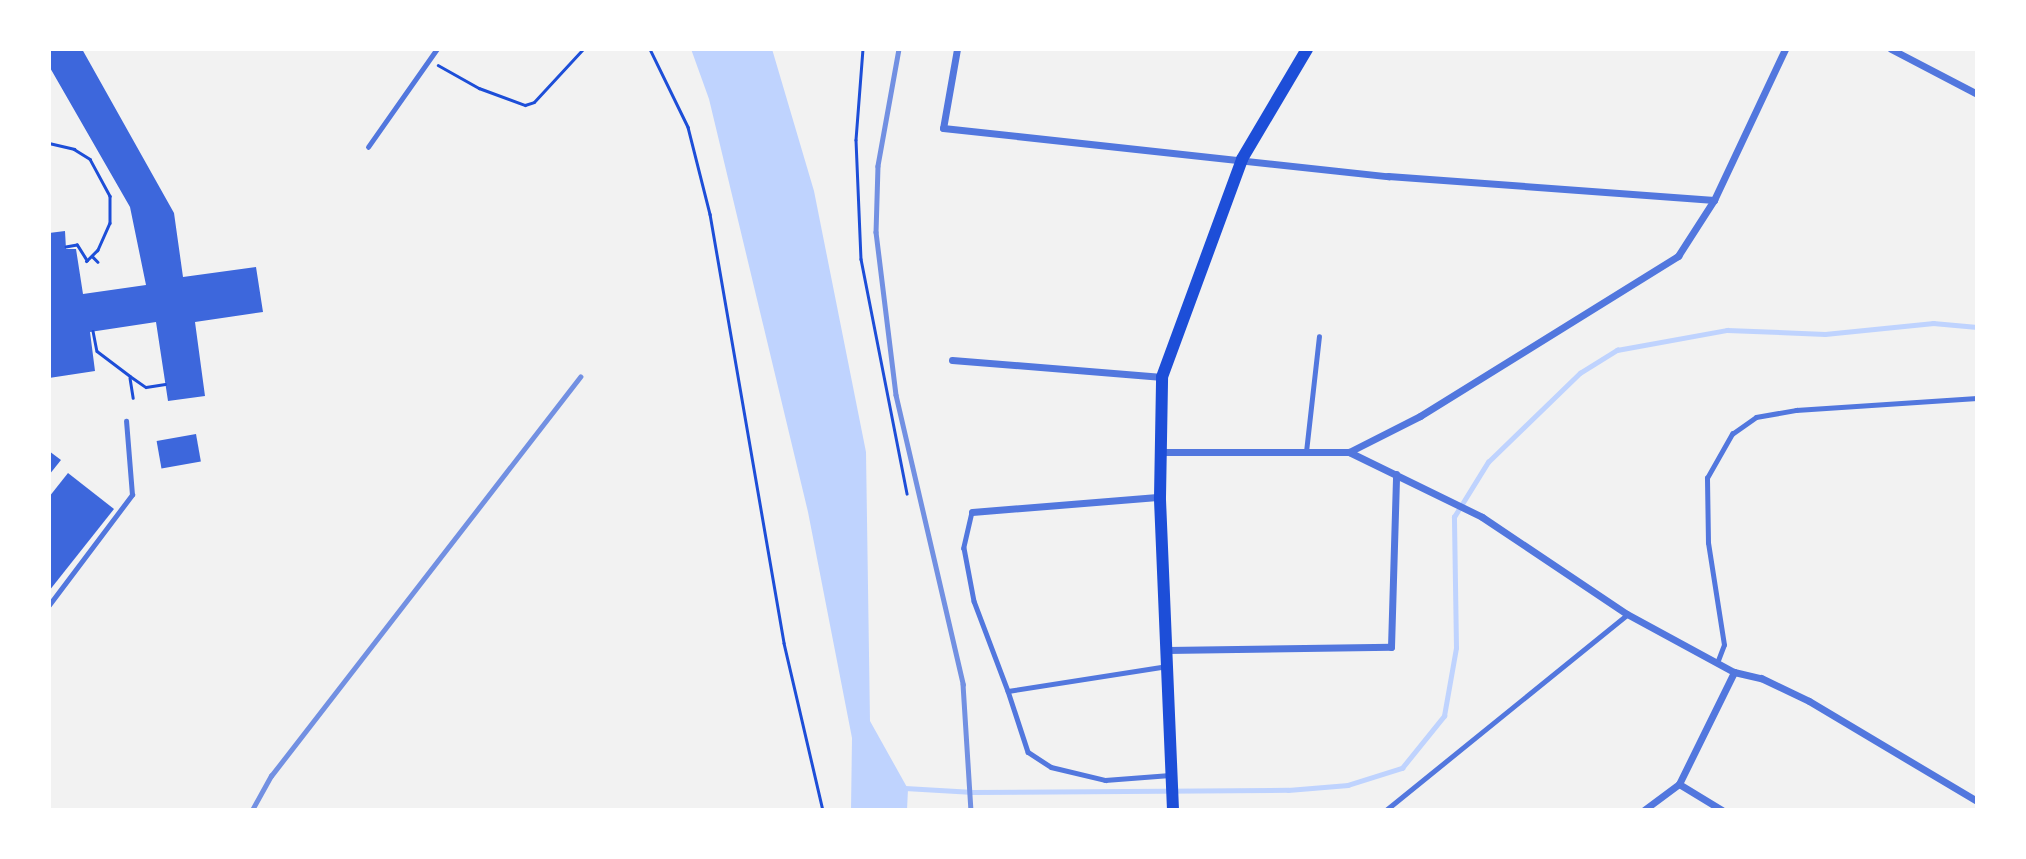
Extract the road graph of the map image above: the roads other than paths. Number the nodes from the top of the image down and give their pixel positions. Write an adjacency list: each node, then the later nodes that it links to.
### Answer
1 (437, 49): 7 (lane)
2 (957, 49): 8 (street)
3 (1307, 49): 8 (main road)
4 (1785, 49): 9 (street)
5 (1891, 49): 6 (street)
6 (1977, 94)
7 (368, 147)
8 (1242, 159): 9 (street); 12 (main road)
9 (1714, 200): 17 (street)
10 (1318, 337): 16 (lane)
11 (952, 360): 12 (street)
12 (1162, 377): 15 (main road)
13 (1977, 398): 24 (lane)
14 (126, 421): 21 (lane)
15 (1160, 452): 16 (street); 19 (main road)
16 (1306, 452): 17 (street)
17 (1349, 453): 18 (street)
18 (1396, 474): 22 (street); 23 (street)
19 (1160, 497): 20 (street); 23 (main road)
20 (972, 512): 27 (lane)
21 (49, 604)
22 (1627, 614): 24 (street); 32 (lane)
23 (1167, 650): 25 (main road)
24 (1717, 663): 26 (street)
25 (1167, 665): 27 (lane); 28 (main road)
26 (1734, 671): 29 (street); 30 (street)
27 (1008, 691): 28 (lane)
28 (1171, 778): 31 (main road)
29 (1679, 784): 33 (street); 34 (street)
30 (1977, 801)
31 (1173, 810)
32 (1386, 810)
33 (1644, 810)
34 (1723, 810)

